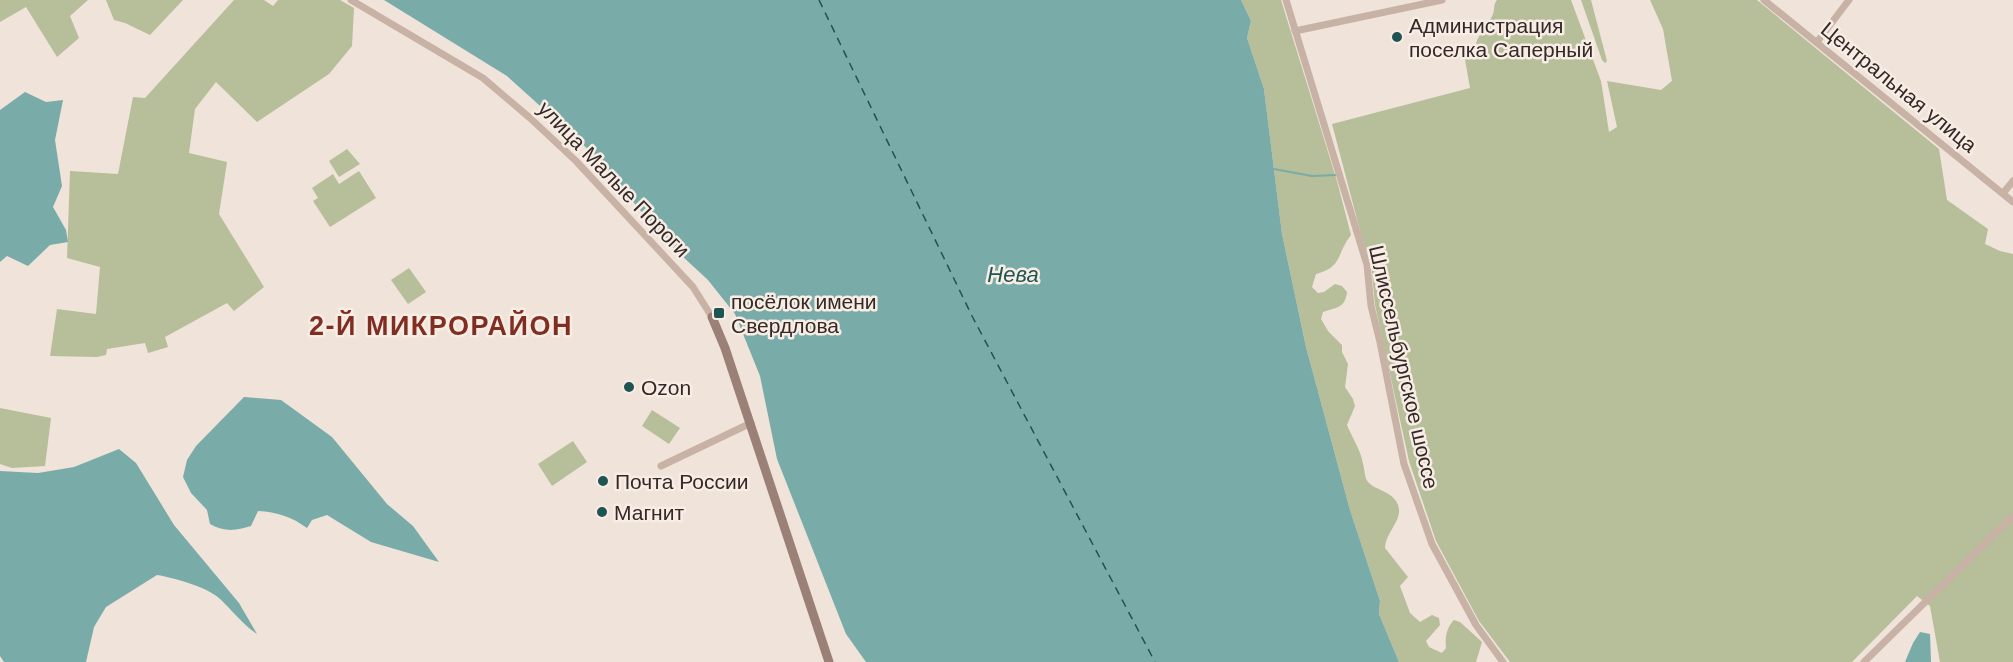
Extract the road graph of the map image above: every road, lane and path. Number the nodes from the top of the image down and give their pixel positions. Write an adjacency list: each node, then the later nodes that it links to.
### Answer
1 (351, 0): 11 (street, улица Малые Пороги)
2 (1286, 0): 6 (street, Шлиссельбургское шоссе)
3 (1442, 0): 6 (street)
4 (1764, 0): 7 (street, Центральная улица)
5 (1849, 0): 7 (street)
6 (1295, 31): 16 (street, Шлиссельбургское шоссе)
7 (1817, 42): 9 (street, Центральная улица)
8 (2013, 181): 9 (street)
9 (2004, 192): 10 (street, Центральная улица)
10 (2013, 202)
11 (712, 317): 12 (street, улица Малые Пороги)
12 (751, 423): 13 (street); 15 (street, улица Малые Пороги)
13 (661, 466)
14 (2013, 516): 17 (street)
15 (829, 662)
16 (1503, 662)
17 (1864, 662)

